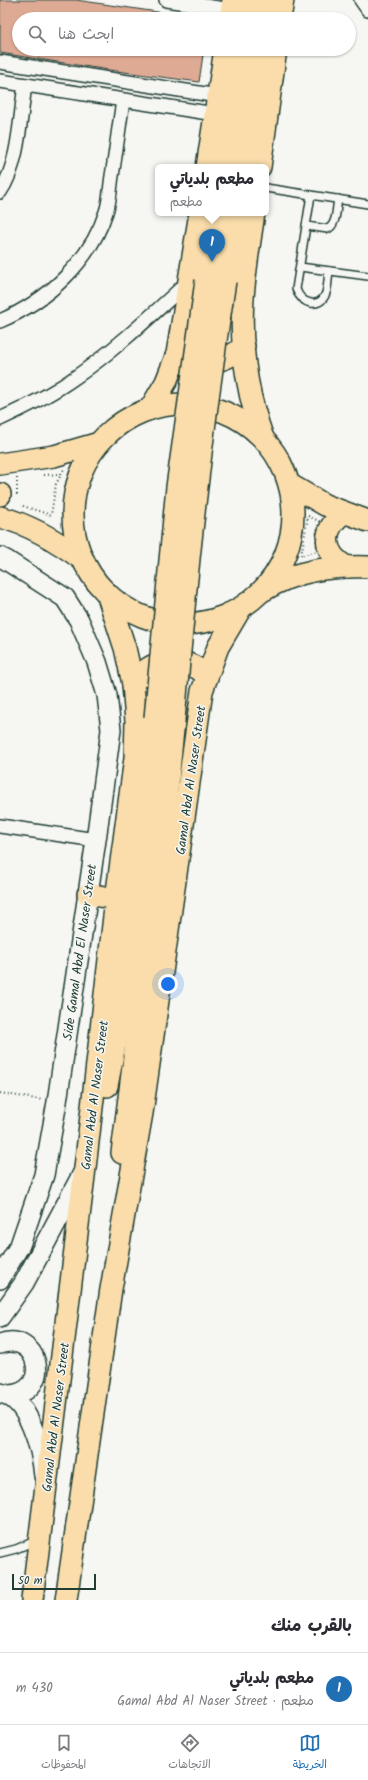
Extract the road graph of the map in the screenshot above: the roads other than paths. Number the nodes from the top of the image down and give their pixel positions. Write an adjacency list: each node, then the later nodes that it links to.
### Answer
1 (166, 0): 5 (street)
2 (267, 0): 7 (main road)
3 (283, 0): 8 (main road)
4 (361, 0): 6 (street)
5 (238, 10)
6 (368, 10)
7 (265, 12)
8 (281, 12)
9 (224, 56): 17 (main road)
10 (240, 56): 19 (main road)
11 (259, 56): 20 (main road)
12 (275, 56): 21 (main road)
13 (0, 62): 17 (street)
14 (0, 81): 15 (street)
15 (25, 85): 16 (street); 22 (street)
16 (123, 100): 17 (street); 36 (street)
17 (217, 105): 18 (main road)
18 (207, 164)
19 (223, 164)
20 (242, 164)
21 (260, 164)
22 (2, 186)
23 (269, 188): 24 (lane)
24 (311, 195): 25 (lane); 31 (lane)
25 (338, 199): 26 (lane); 31 (lane)
26 (368, 204)
27 (200, 216): 35 (main road)
28 (216, 216): 35 (main road)
29 (234, 216): 35 (main road)
30 (254, 216): 37 (main road)
31 (306, 226): 32 (lane)
32 (300, 267): 33 (lane); 33 (lane)
33 (329, 271): 34 (lane)
34 (368, 276)
35 (207, 281): 38 (main road); 40 (street); 57 (main road, bridge)
36 (0, 321)
37 (244, 346): 38 (main road); 41 (main road)
38 (177, 354): 39 (main road)
39 (150, 409): 41 (main road); 42 (main road)
40 (0, 419)
41 (263, 438): 44 (main road)
42 (99, 443): 43 (main road); 49 (main road)
43 (8, 464)
44 (289, 484): 45 (main road); 53 (main road)
45 (344, 513): 47 (main road); 50 (main road)
46 (0, 517): 49 (main road)
47 (368, 520)
48 (0, 557): 59 (street, Side Gamal Abd El Naser Street)
49 (84, 561): 52 (main road)
50 (347, 567): 51 (main road); 53 (main road)
51 (368, 567)
52 (107, 593): 54 (main road); 56 (main road, Gamal Abd Al Naser Street)
53 (259, 594): 54 (main road)
54 (241, 608): 55 (main road, Gamal Abd Al Naser Street)
55 (207, 676): 56 (main road); 64 (main road, Gamal Abd Al Naser Street)
56 (133, 684): 61 (main road, Gamal Abd Al Naser Street)
57 (165, 719): 62 (main road); 64 (main road)
58 (0, 826): 59 (street)
59 (96, 840): 60 (street, Side Gamal Abd El Naser Street)
60 (88, 894): 61 (main road); 63 (street, Side Gamal Abd El Naser Street)
61 (116, 899): 62 (main road, Gamal Abd Al Naser Street)
62 (85, 1168): 65 (street); 68 (main road, Gamal Abd Al Naser Street)
63 (0, 1280)
64 (111, 1289): 72 (main road, Gamal Abd Al Naser Street)
65 (0, 1318)
66 (0, 1344): 67 (street)
67 (5, 1394): 68 (street)
68 (46, 1497): 69 (main road, Gamal Abd Al Naser Street)
69 (41, 1539): 70 (lane); 71 (main road, Gamal Abd Al Naser Street)
70 (0, 1553)
71 (32, 1600)
72 (66, 1600)

